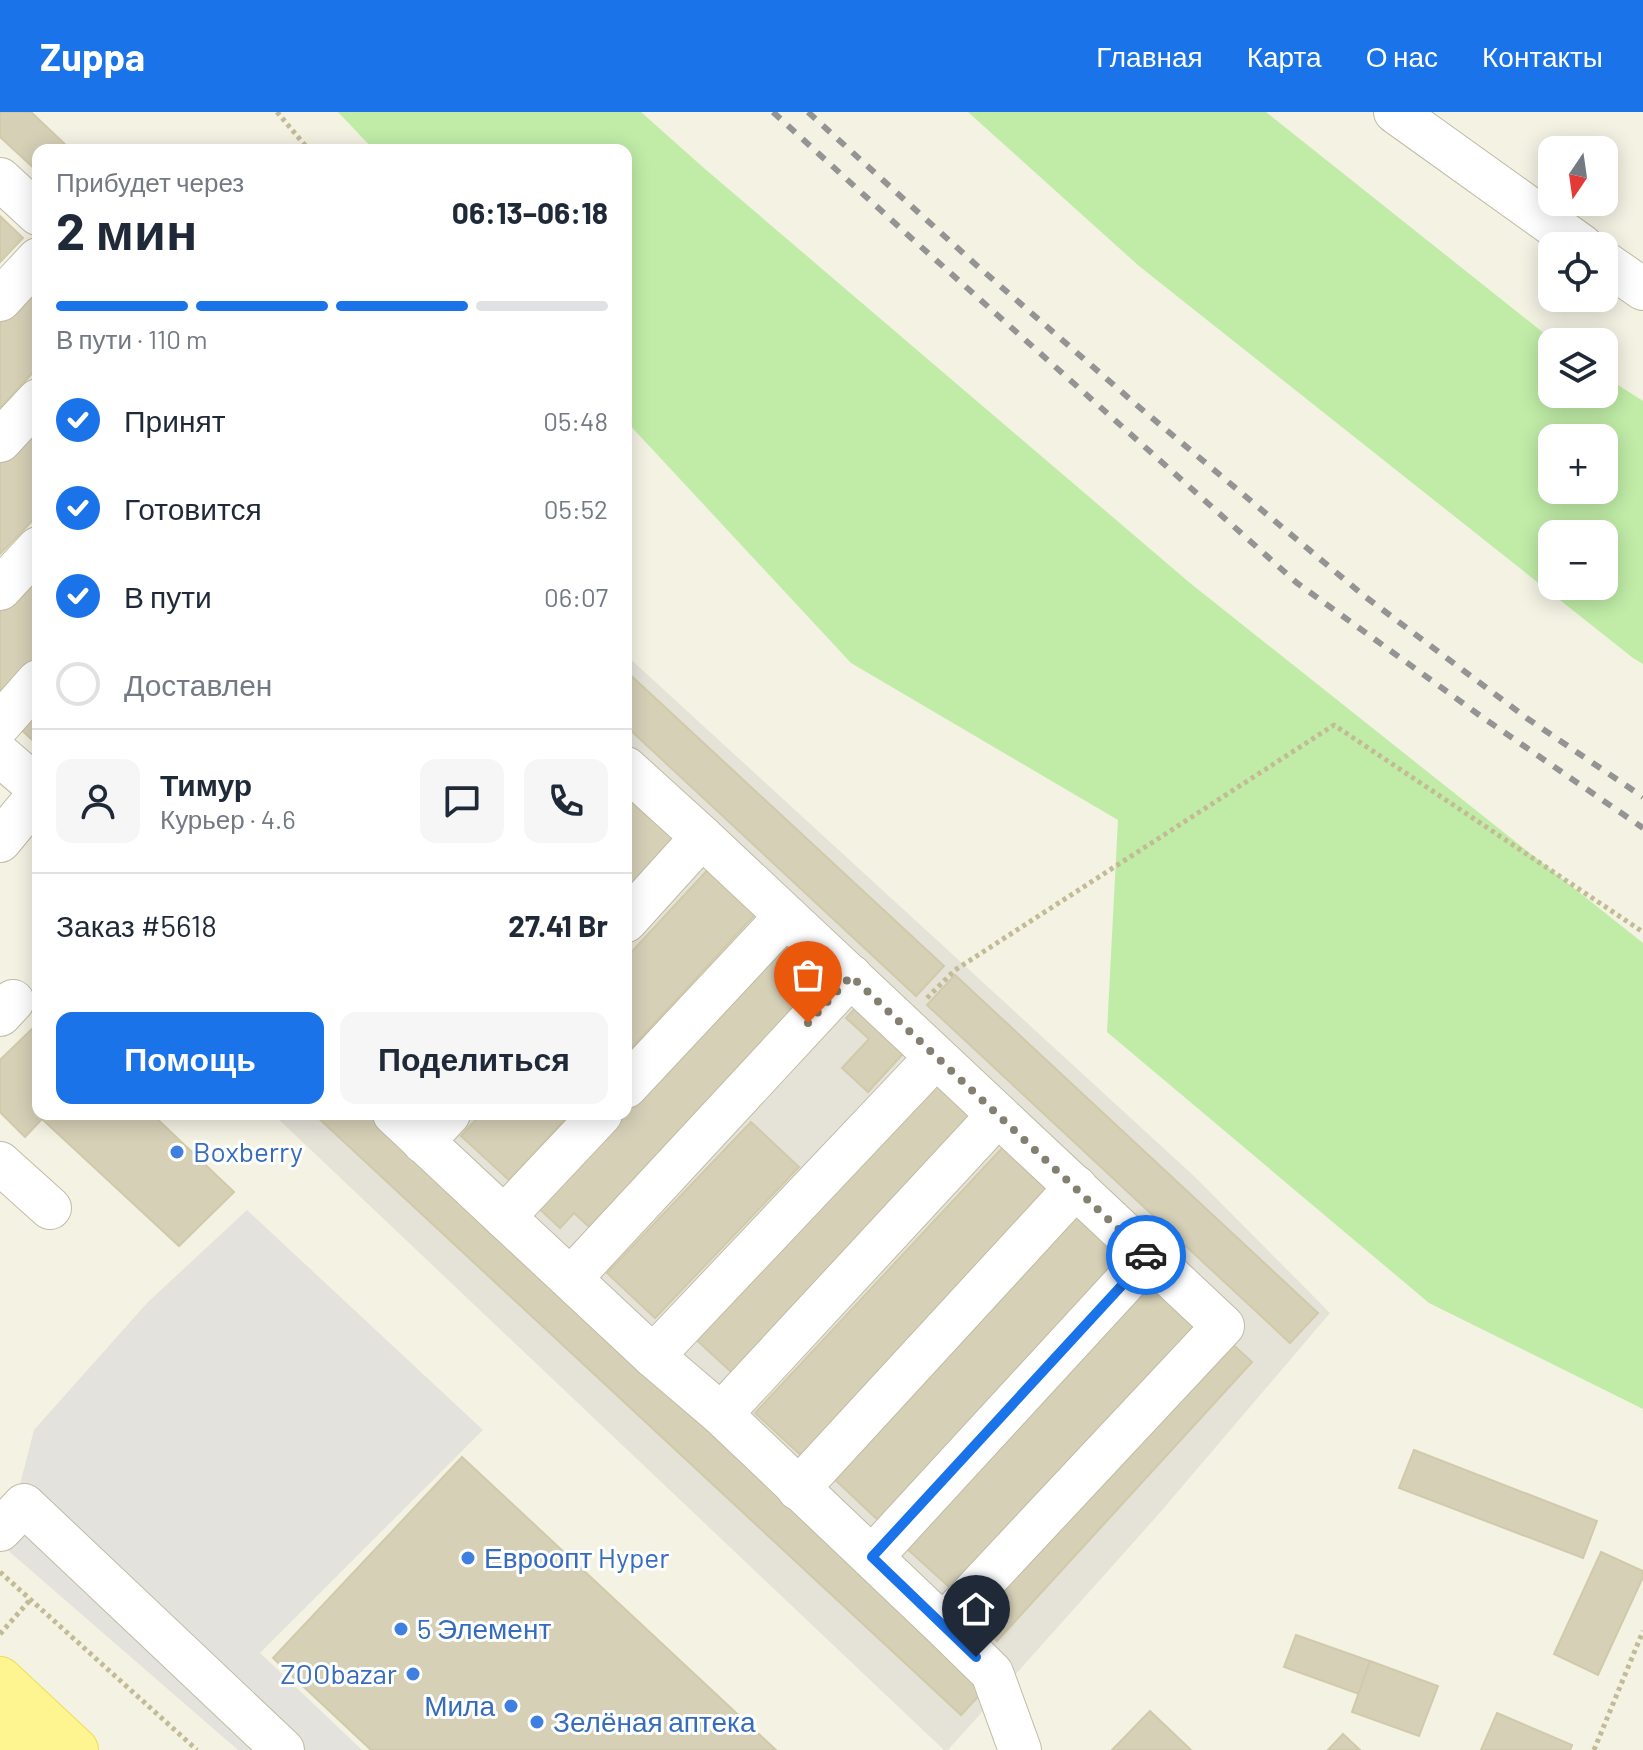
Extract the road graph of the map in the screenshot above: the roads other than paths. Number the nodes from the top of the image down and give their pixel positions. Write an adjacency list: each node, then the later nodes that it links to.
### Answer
1 (1395, 112): 4 (lane)
2 (0, 179): 3 (lane)
3 (32, 208)
4 (1562, 232)
5 (32, 265): 8 (lane)
6 (1618, 272): 7 (lane)
7 (1643, 289)
8 (0, 300)
9 (32, 406): 10 (lane)
10 (0, 441)
11 (32, 554): 12 (lane)
12 (0, 589)
13 (32, 688): 14 (lane)
14 (0, 724)
15 (0, 755): 17 (lane)
16 (632, 779): 19 (lane)
17 (32, 783)
18 (32, 802): 20 (lane)
19 (702, 837): 21 (lane); 22 (lane)
20 (0, 841)
21 (632, 914)
22 (785, 917): 23 (lane); 25 (lane)
23 (851, 976): 24 (lane); 34 (lane)
24 (936, 1057): 26 (lane); 35 (lane)
25 (632, 1081)
26 (998, 1115): 30 (lane); 36 (lane)
27 (595, 1120): 32 (lane)
28 (422, 1123): 32 (lane)
29 (0, 1163): 31 (lane)
30 (1076, 1187): 33 (lane); 37 (lane)
31 (50, 1208)
32 (504, 1217): 34 (lane)
33 (1148, 1257): 39 (lane); 40 (lane)
34 (571, 1278): 35 (lane)
35 (653, 1356): 36 (lane)
36 (721, 1414): 37 (lane)
37 (798, 1489): 39 (lane)
38 (0, 1530): 43 (lane)
39 (872, 1557): 40 (lane)
40 (943, 1625): 44 (lane)
41 (0, 1679): 42 (main road)
42 (76, 1750)
43 (283, 1750)
44 (1020, 1750)

